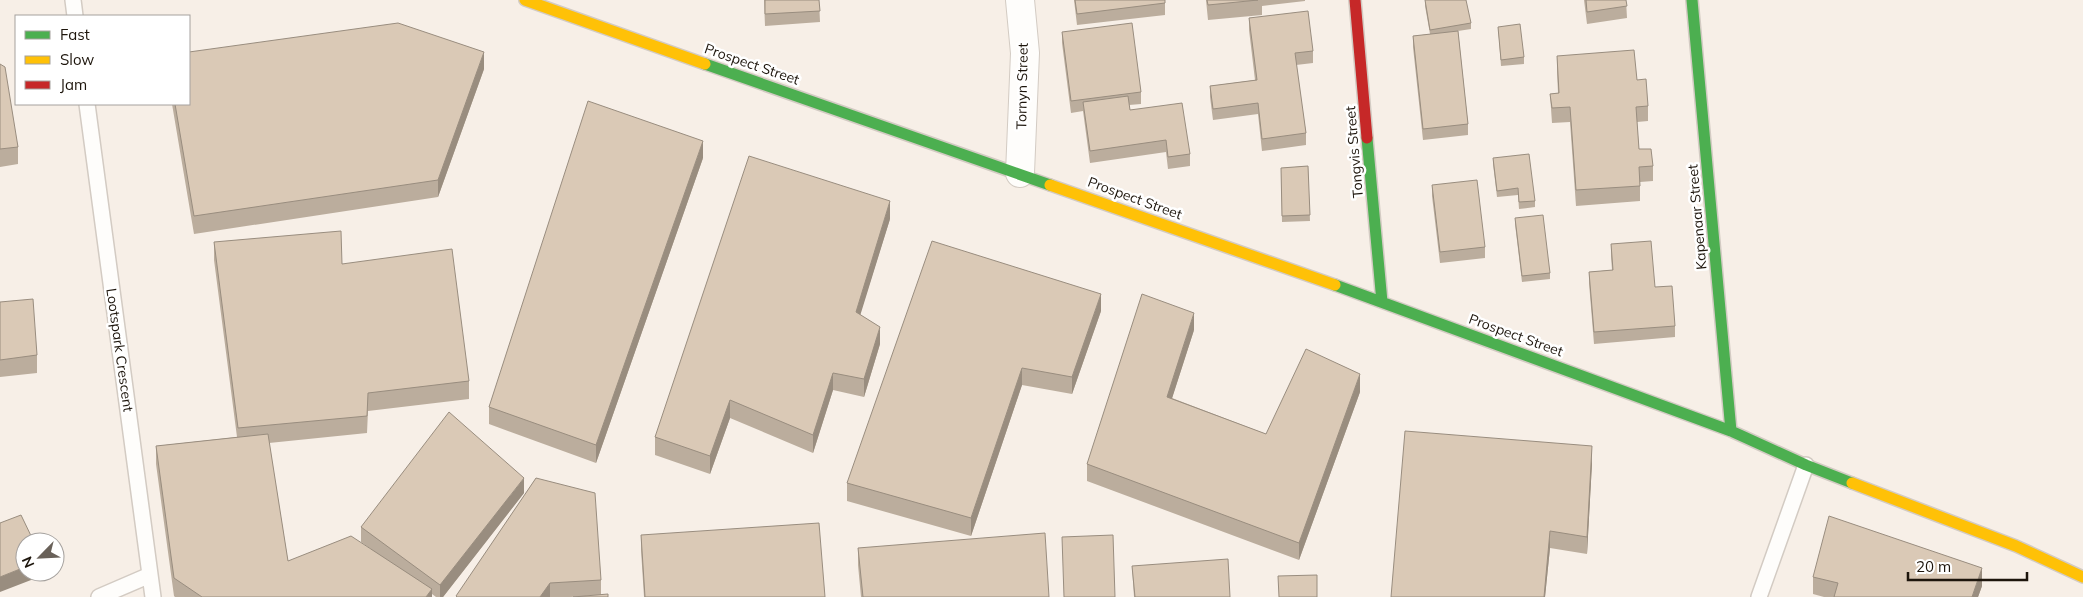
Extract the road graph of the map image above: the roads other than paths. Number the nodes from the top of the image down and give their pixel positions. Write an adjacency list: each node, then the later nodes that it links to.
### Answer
1 (73, 0): 6 (lane)
2 (525, 0): 8 (street, Prospect Street)
3 (1020, 0): 8 (street, Tornyn Street)
4 (1355, 0): 9 (street, Tongvis Street)
5 (1692, 0): 10 (street, Kapenaar Street)
6 (75, 15)
7 (87, 105): 12 (lane, Lootspark Crescent)
8 (1020, 173): 9 (street, Prospect Street)
9 (1382, 302): 10 (street, Prospect Street)
10 (1731, 431): 11 (street, Prospect Street)
11 (1806, 465): 13 (street, Prospect Street); 16 (lane)
12 (150, 575): 14 (lane); 15 (lane, Lootspark Crescent)
13 (2083, 578)
14 (100, 597)
15 (153, 597)
16 (1759, 597)

